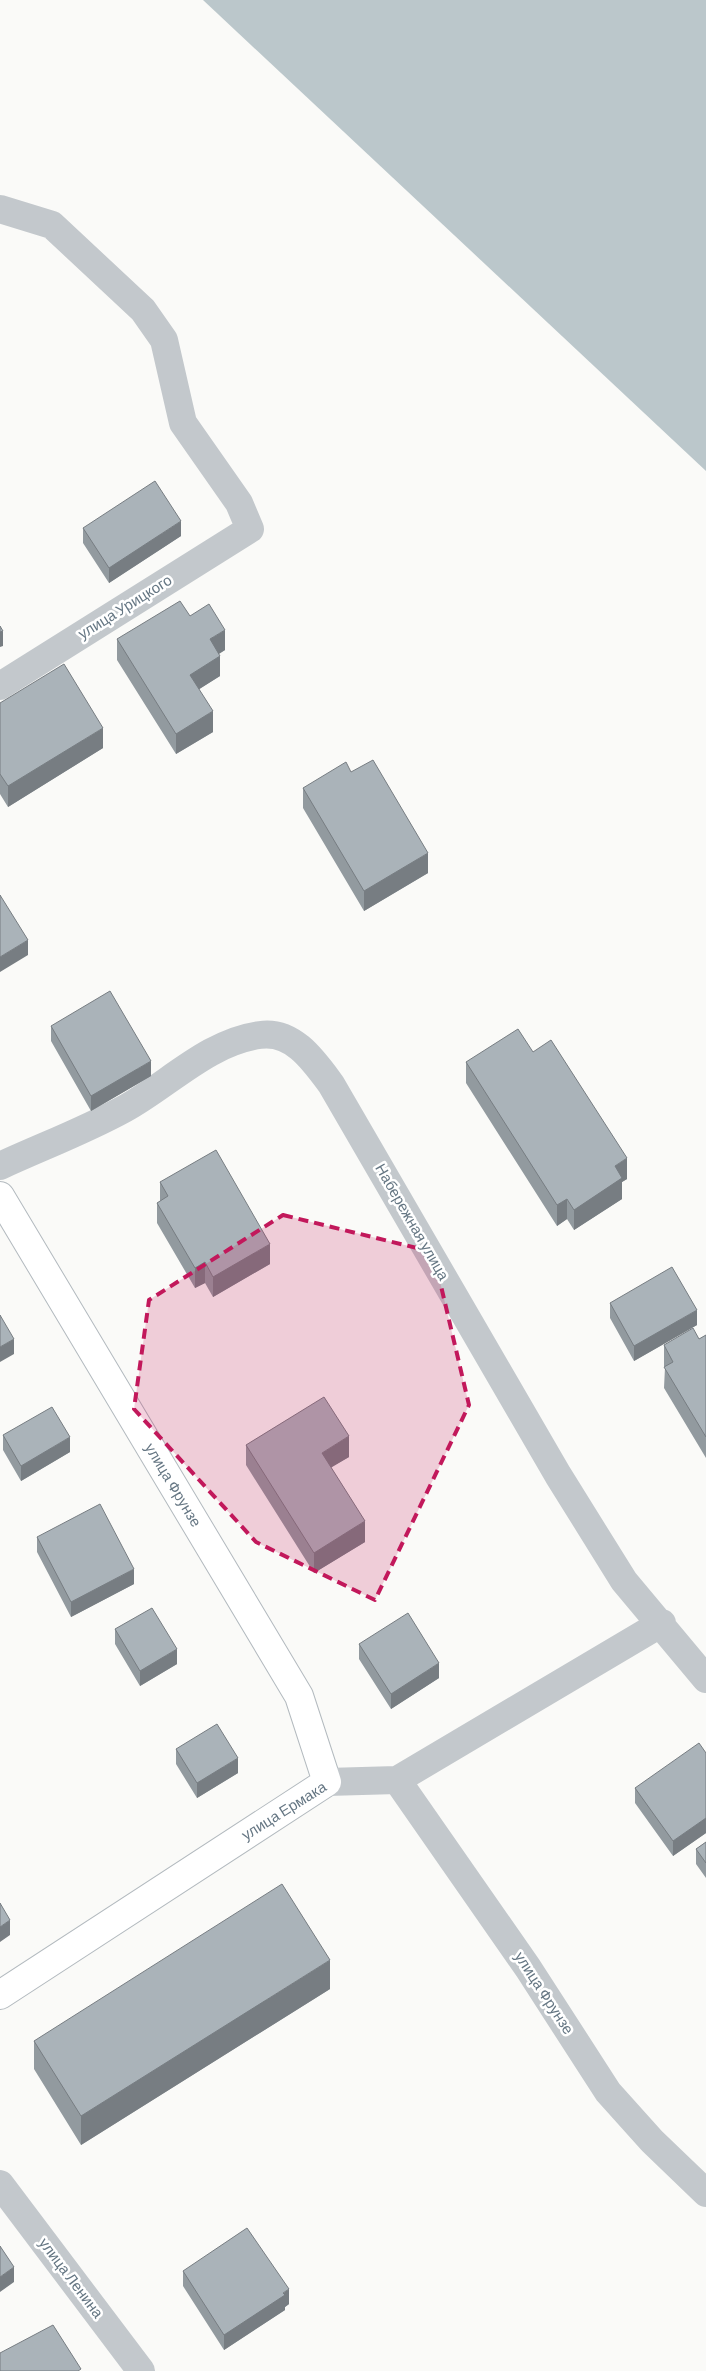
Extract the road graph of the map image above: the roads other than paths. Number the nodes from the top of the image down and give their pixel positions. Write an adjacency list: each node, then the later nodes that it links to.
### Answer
1 (0, 210): 2 (street, улица Урицкого)
2 (0, 686)
3 (0, 1166): 5 (street, Набережная улица)
4 (0, 1196): 8 (street, улица Фрунзе)
5 (662, 1623): 6 (street, Набережная улица); 7 (street, улица Ермака)
6 (706, 1678)
7 (397, 1780): 8 (street, улица Ермака); 11 (street, улица Фрунзе)
8 (326, 1782): 9 (street, улица Ермака)
9 (0, 1995)
10 (0, 2184): 12 (street, улица Ленина)
11 (706, 2193)
12 (141, 2371)

